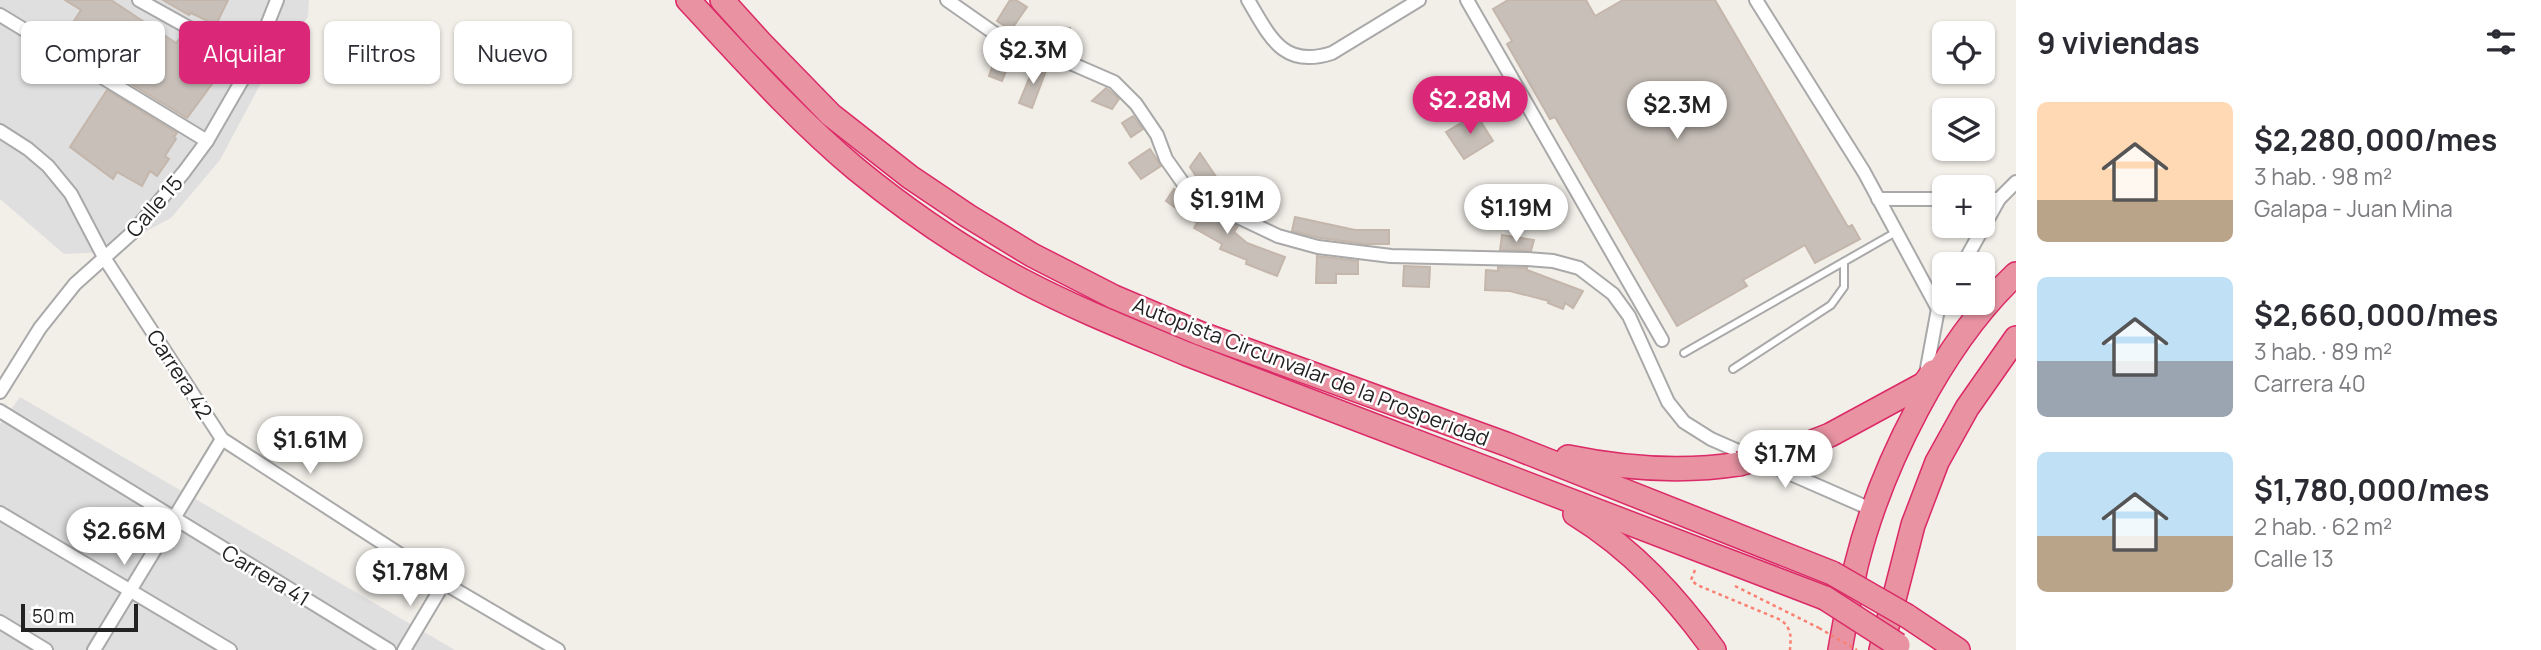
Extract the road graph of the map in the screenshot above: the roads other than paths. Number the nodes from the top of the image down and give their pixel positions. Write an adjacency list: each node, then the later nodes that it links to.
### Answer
1 (139, 0): 12 (street)
2 (278, 0): 11 (street, Calle 15)
3 (688, 0): 38 (highway, Autopista Circunvalar de la Prosperidad)
4 (722, 0): 37 (highway, Autopista Circunvalar de la Prosperidad)
5 (947, 0): 39 (street)
6 (1248, 0): 7 (street)
7 (1419, 0)
8 (1467, 0): 30 (street)
9 (1755, 0): 17 (street)
10 (0, 15): 15 (street)
11 (269, 21)
12 (179, 22)
13 (240, 84): 15 (street, Calle 15)
14 (0, 131): 23 (street, Carrera 42)
15 (207, 141): 23 (street, Calle 15)
16 (2016, 182): 20 (street)
17 (1878, 199): 18 (street); 21 (street)
18 (1932, 199)
19 (1995, 199): 20 (street)
20 (1999, 199): 22 (street)
21 (1896, 232): 24 (lane); 26 (street)
22 (1970, 252)
23 (105, 259): 34 (street, Calle 15); 36 (street, Carrera 42)
24 (1844, 262): 31 (lane); 32 (lane)
25 (2016, 274): 28 (highway)
26 (1932, 290)
27 (1939, 315): 33 (street)
28 (1968, 328): 33 (highway); 39 (highway)
29 (2016, 338): 45 (highway)
30 (1662, 340)
31 (1684, 353)
32 (1733, 369)
33 (1924, 384): 37 (highway, bridge)
34 (0, 392)
35 (0, 411): 41 (street, Carrera 41)
36 (222, 439): 41 (street); 42 (street, Carrera 42)
37 (1506, 444): 54 (highway, Autopista Circunvalar de la Prosperidad, bridge)
38 (1497, 475): 45 (highway, Autopista Circunvalar de la Prosperidad, bridge); 52 (highway)
39 (1873, 510): 53 (highway)
40 (0, 513): 43 (street)
41 (174, 519): 43 (street); 49 (street, Carrera 41)
42 (444, 583): 50 (street); 51 (street, Carrera 42)
43 (130, 590): 47 (street); 48 (street)
44 (0, 622): 46 (street)
45 (1894, 648)
46 (46, 650)
47 (94, 650)
48 (230, 650)
49 (390, 650)
50 (404, 650)
51 (558, 650)
52 (1714, 650)
53 (1840, 650)
54 (1958, 650)

